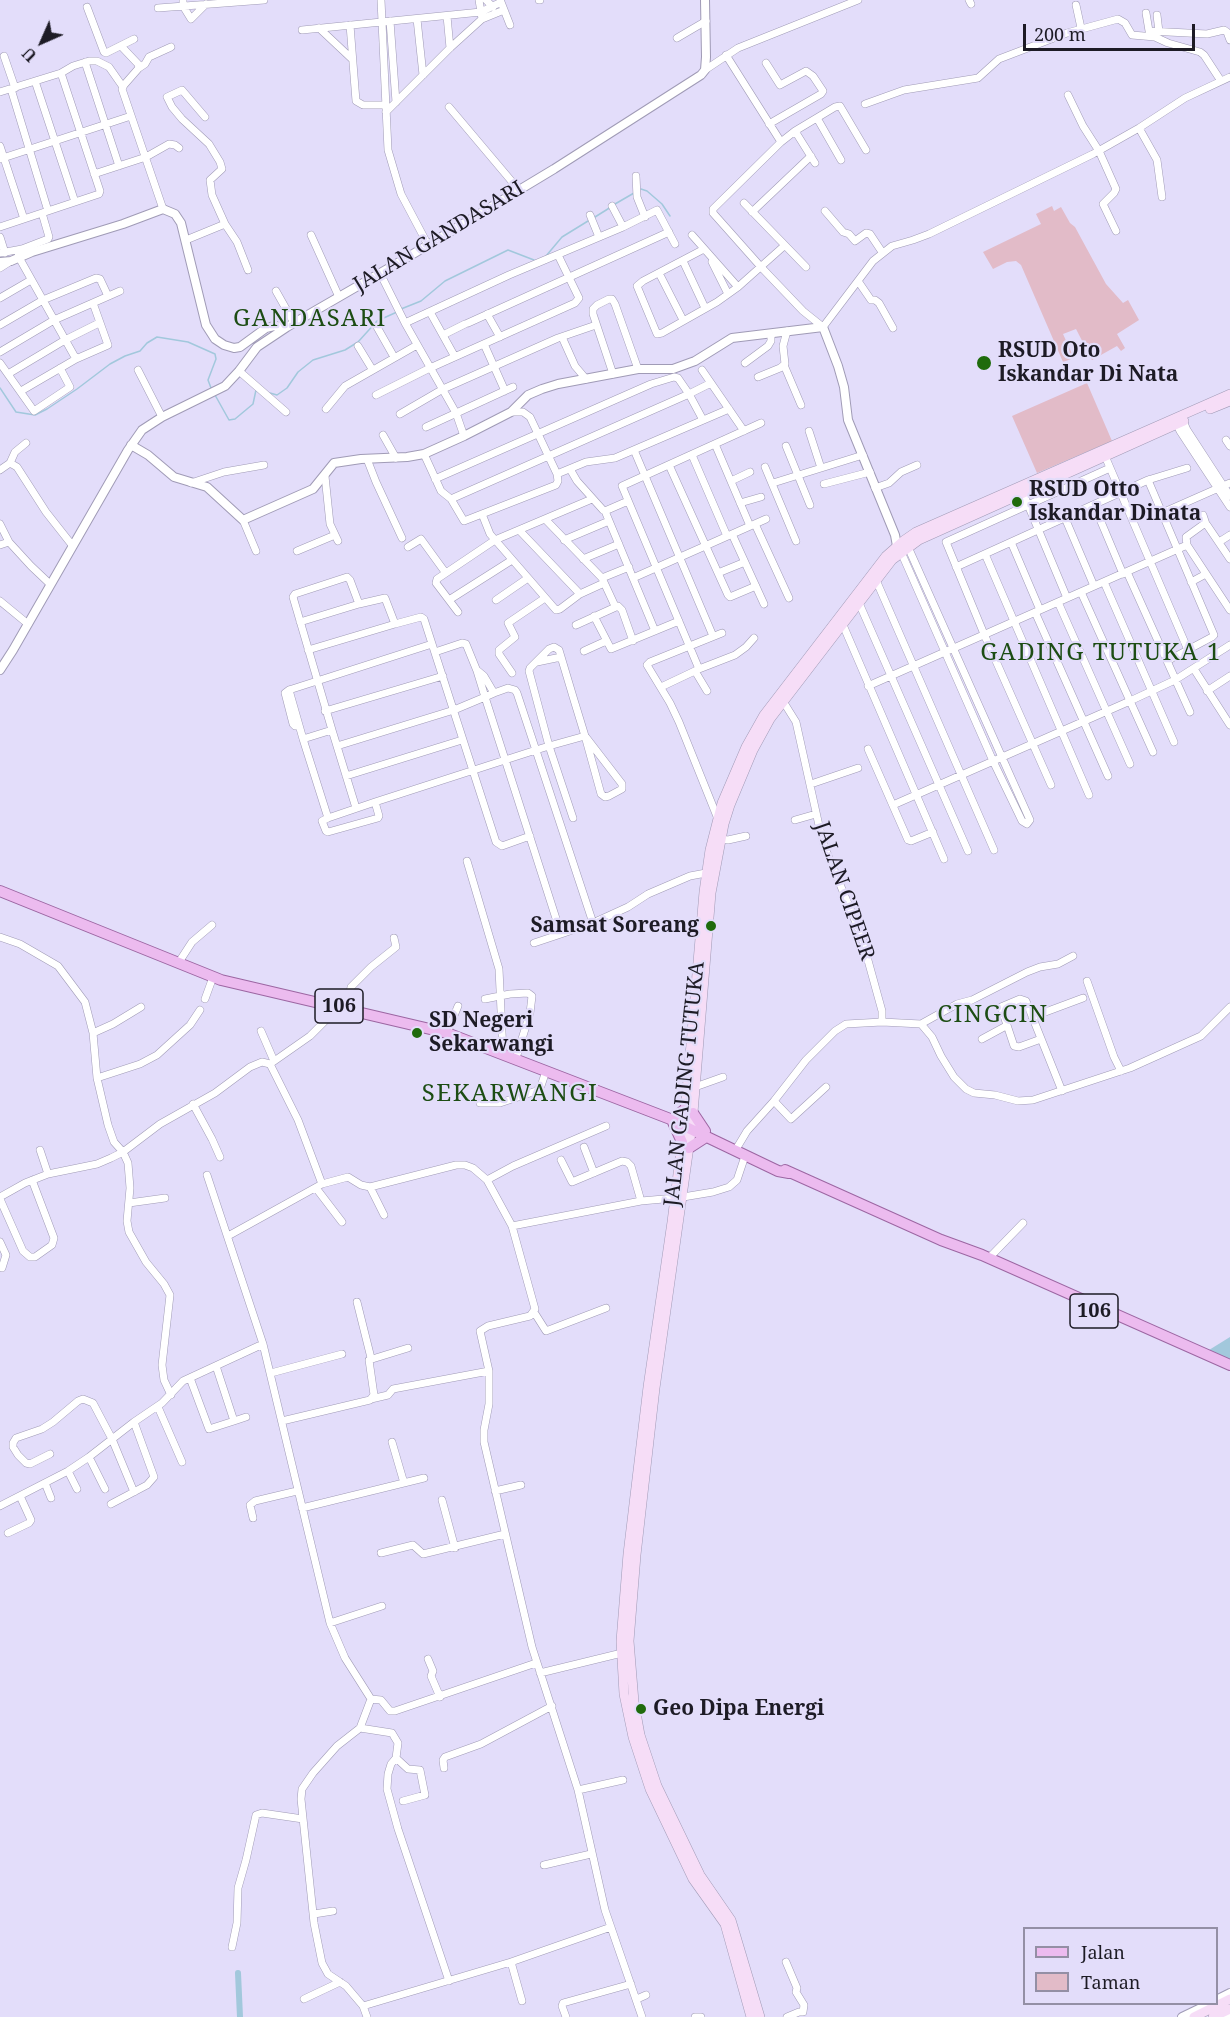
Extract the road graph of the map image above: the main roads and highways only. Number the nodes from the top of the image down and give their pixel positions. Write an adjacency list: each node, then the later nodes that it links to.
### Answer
1 (1230, 394): 3 (main road, JALAN GADING TUTUKA)
2 (1230, 400): 3 (main road, JALAN GADING TUTUKA)
3 (1179, 420): 4 (main road, JALAN GADING TUTUKA); 4 (main road, JALAN GADING TUTUKA)
4 (1020, 492): 5 (main road, JALAN GADING TUTUKA)
5 (901, 544): 6 (main road, JALAN GADING TUTUKA); 6 (main road, JALAN GADING TUTUKA)
6 (781, 697): 7 (main road, JALAN GADING TUTUKA)
7 (721, 822): 9 (main road, JALAN GADING TUTUKA); 9 (main road, JALAN GADING TUTUKA)
8 (0, 891): 10 (main road, 106)
9 (702, 952): 10 (main road, JALAN GADING TUTUKA); 10 (main road, JALAN GADING TUTUKA)
10 (685, 1121): 11 (main road, 106); 11 (main road); 12 (main road); 12 (main road, JALAN GADING TUTUKA)
11 (705, 1134): 12 (main road); 13 (main road, 106); 13 (main road, 106)
12 (685, 1145): 17 (main road, JALAN GADING TUTUKA)
13 (789, 1173): 14 (main road, 106)
14 (959, 1248): 15 (main road, 106); 16 (main road, 106)
15 (1230, 1365)
16 (1230, 1371)
17 (639, 1497): 20 (main road, JALAN GADING TUTUKA); 21 (main road, JALAN GADING TUTUKA)
18 (1230, 1999): 22 (main road)
19 (1230, 2009): 23 (main road)
20 (751, 2017)
21 (760, 2017)
22 (1194, 2017)
23 (1213, 2017)

